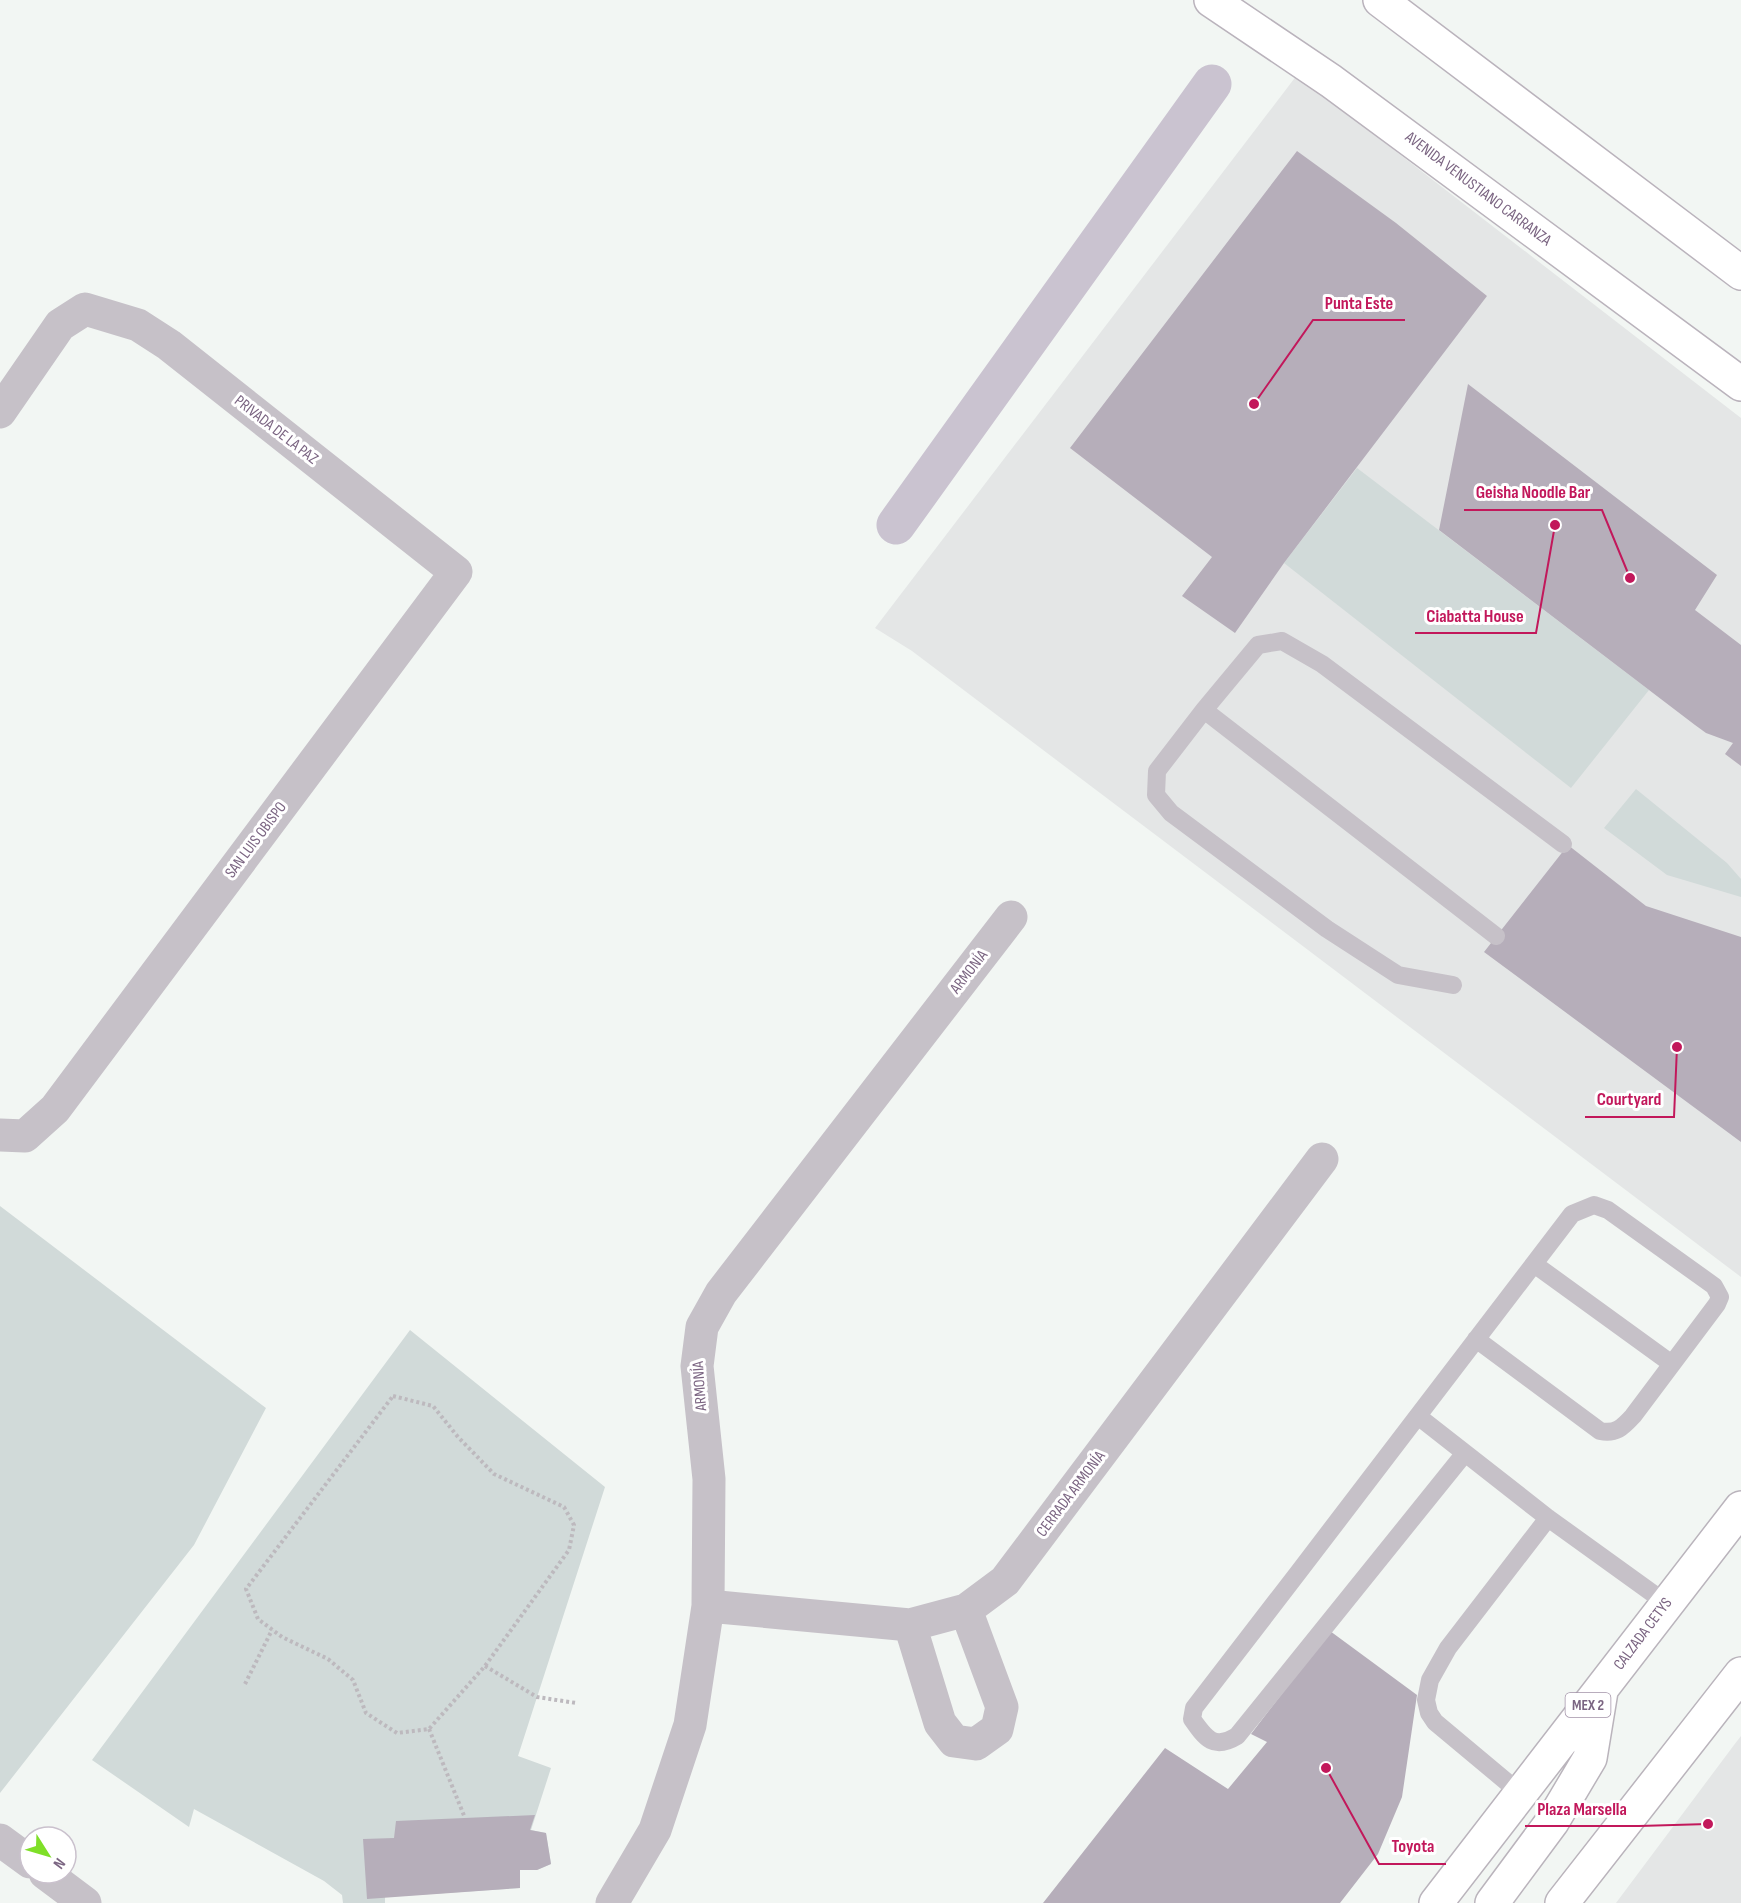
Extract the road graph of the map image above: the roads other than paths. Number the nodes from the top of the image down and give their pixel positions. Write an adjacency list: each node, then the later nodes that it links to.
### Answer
1 (1211, 0): 4 (main road, AVENIDA VENUSTIANO CARRANZA)
2 (1380, 0): 3 (main road)
3 (1741, 273)
4 (1740, 382)
5 (0, 412): 6 (street, PRIVADA DE LA PAZ)
6 (456, 572): 12 (street, SAN LUIS OBISPO)
7 (1204, 710): 8 (lane); 10 (lane); 11 (lane)
8 (1563, 843)
9 (1011, 917): 22 (street, ARMONÍA)
10 (1497, 936)
11 (1454, 985)
12 (0, 1135)
13 (1322, 1159): 23 (street, CERRADA ARMONÍA)
14 (1534, 1264): 15 (lane); 16 (lane); 16 (lane)
15 (1476, 1339): 16 (lane); 17 (lane)
16 (1672, 1364)
17 (1419, 1418): 18 (lane); 18 (lane)
18 (1465, 1453): 20 (lane)
19 (1741, 1508): 21 (main road, CALZADA CETYS / MEX 2)
20 (1548, 1518): 21 (lane); 27 (lane)
21 (1666, 1603): 26 (main road, CALZADA CETYS / MEX 2)
22 (708, 1606): 24 (street, CERRADA ARMONÍA); 32 (street, ARMONÍA)
23 (966, 1610): 24 (street, CERRADA ARMONÍA); 24 (street)
24 (909, 1625)
25 (1741, 1674): 35 (main road)
26 (1602, 1686): 27 (main road, CALZADA CETYS / MEX 2); 34 (main road)
27 (1520, 1793): 33 (main road, CALZADA CETYS / MEX 2)
28 (0, 1840): 29 (street)
29 (18, 1853)
30 (61, 1885): 31 (street)
31 (85, 1903)
32 (612, 1903)
33 (1436, 1903)
34 (1492, 1903)
35 (1562, 1903)

